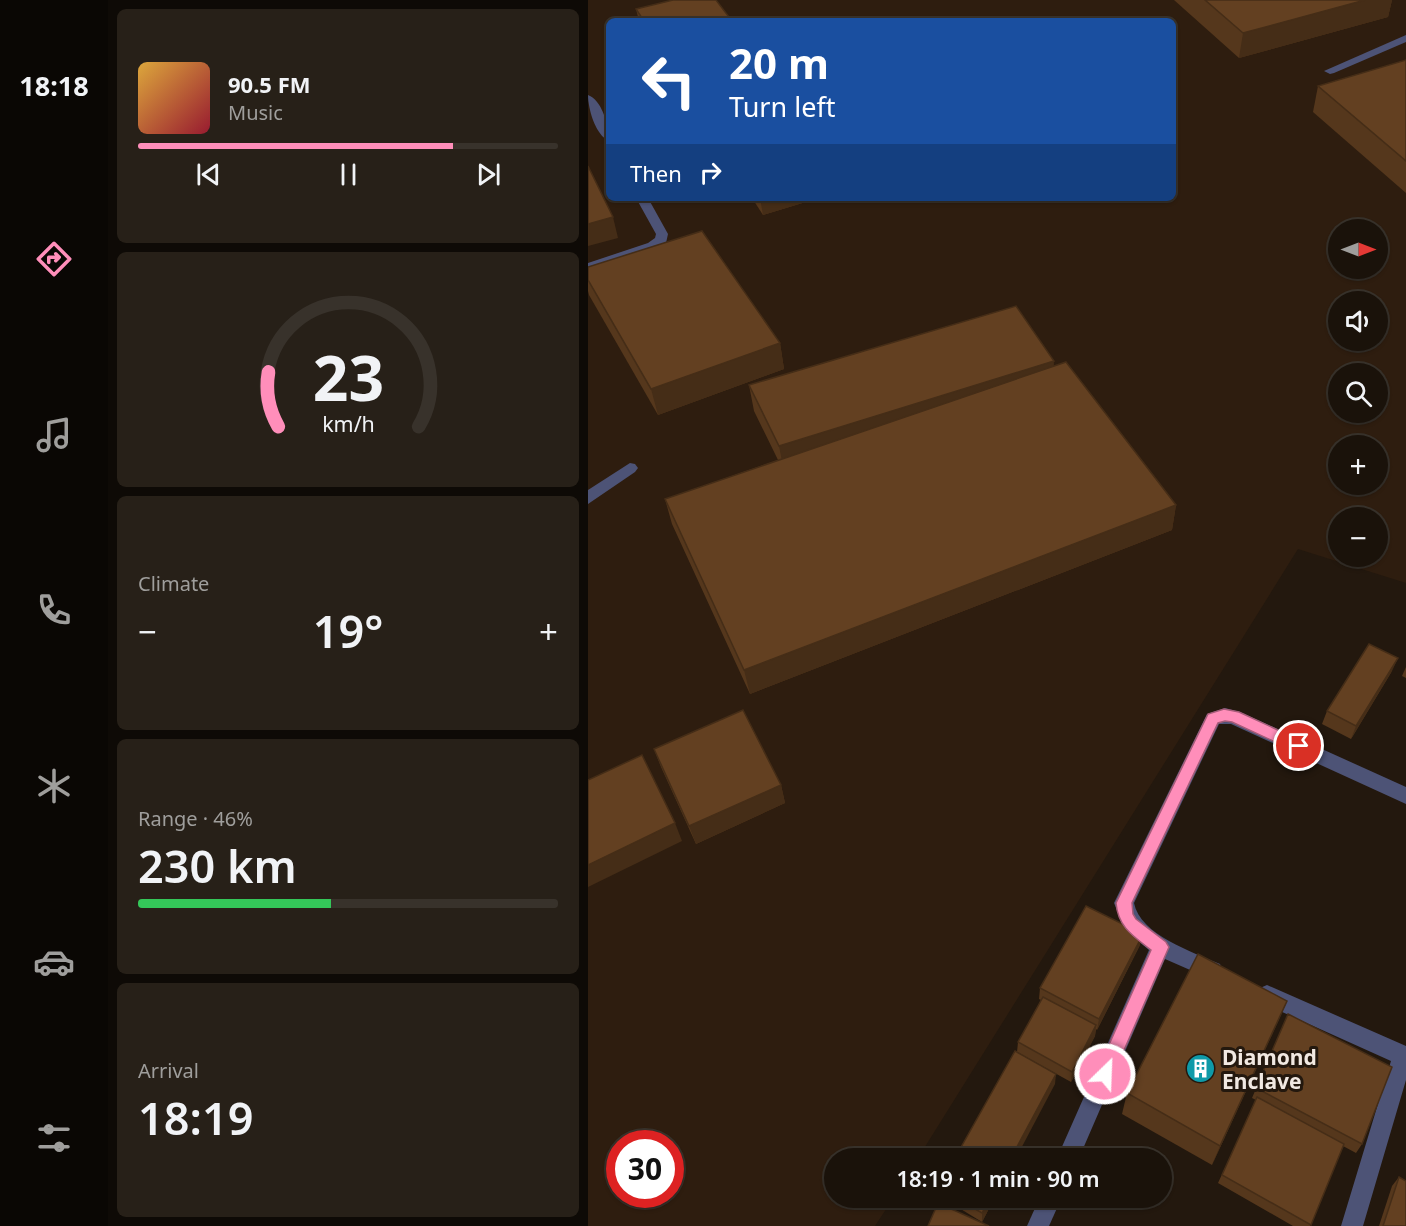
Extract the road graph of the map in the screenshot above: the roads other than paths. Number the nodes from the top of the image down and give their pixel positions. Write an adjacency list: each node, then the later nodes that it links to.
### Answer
1 (1406, 38): 2 (street)
2 (1330, 71)
3 (588, 98): 4 (street)
4 (606, 131)
5 (644, 201): 6 (street)
6 (588, 268)
7 (630, 468): 8 (street)
8 (588, 498)
9 (1406, 796): 10 (street)
10 (1161, 947): 11 (street); 12 (street)
11 (1405, 1056): 15 (street)
12 (1072, 1148)
13 (1046, 1208): 14 (street)
14 (1038, 1226)
15 (1352, 1226)

